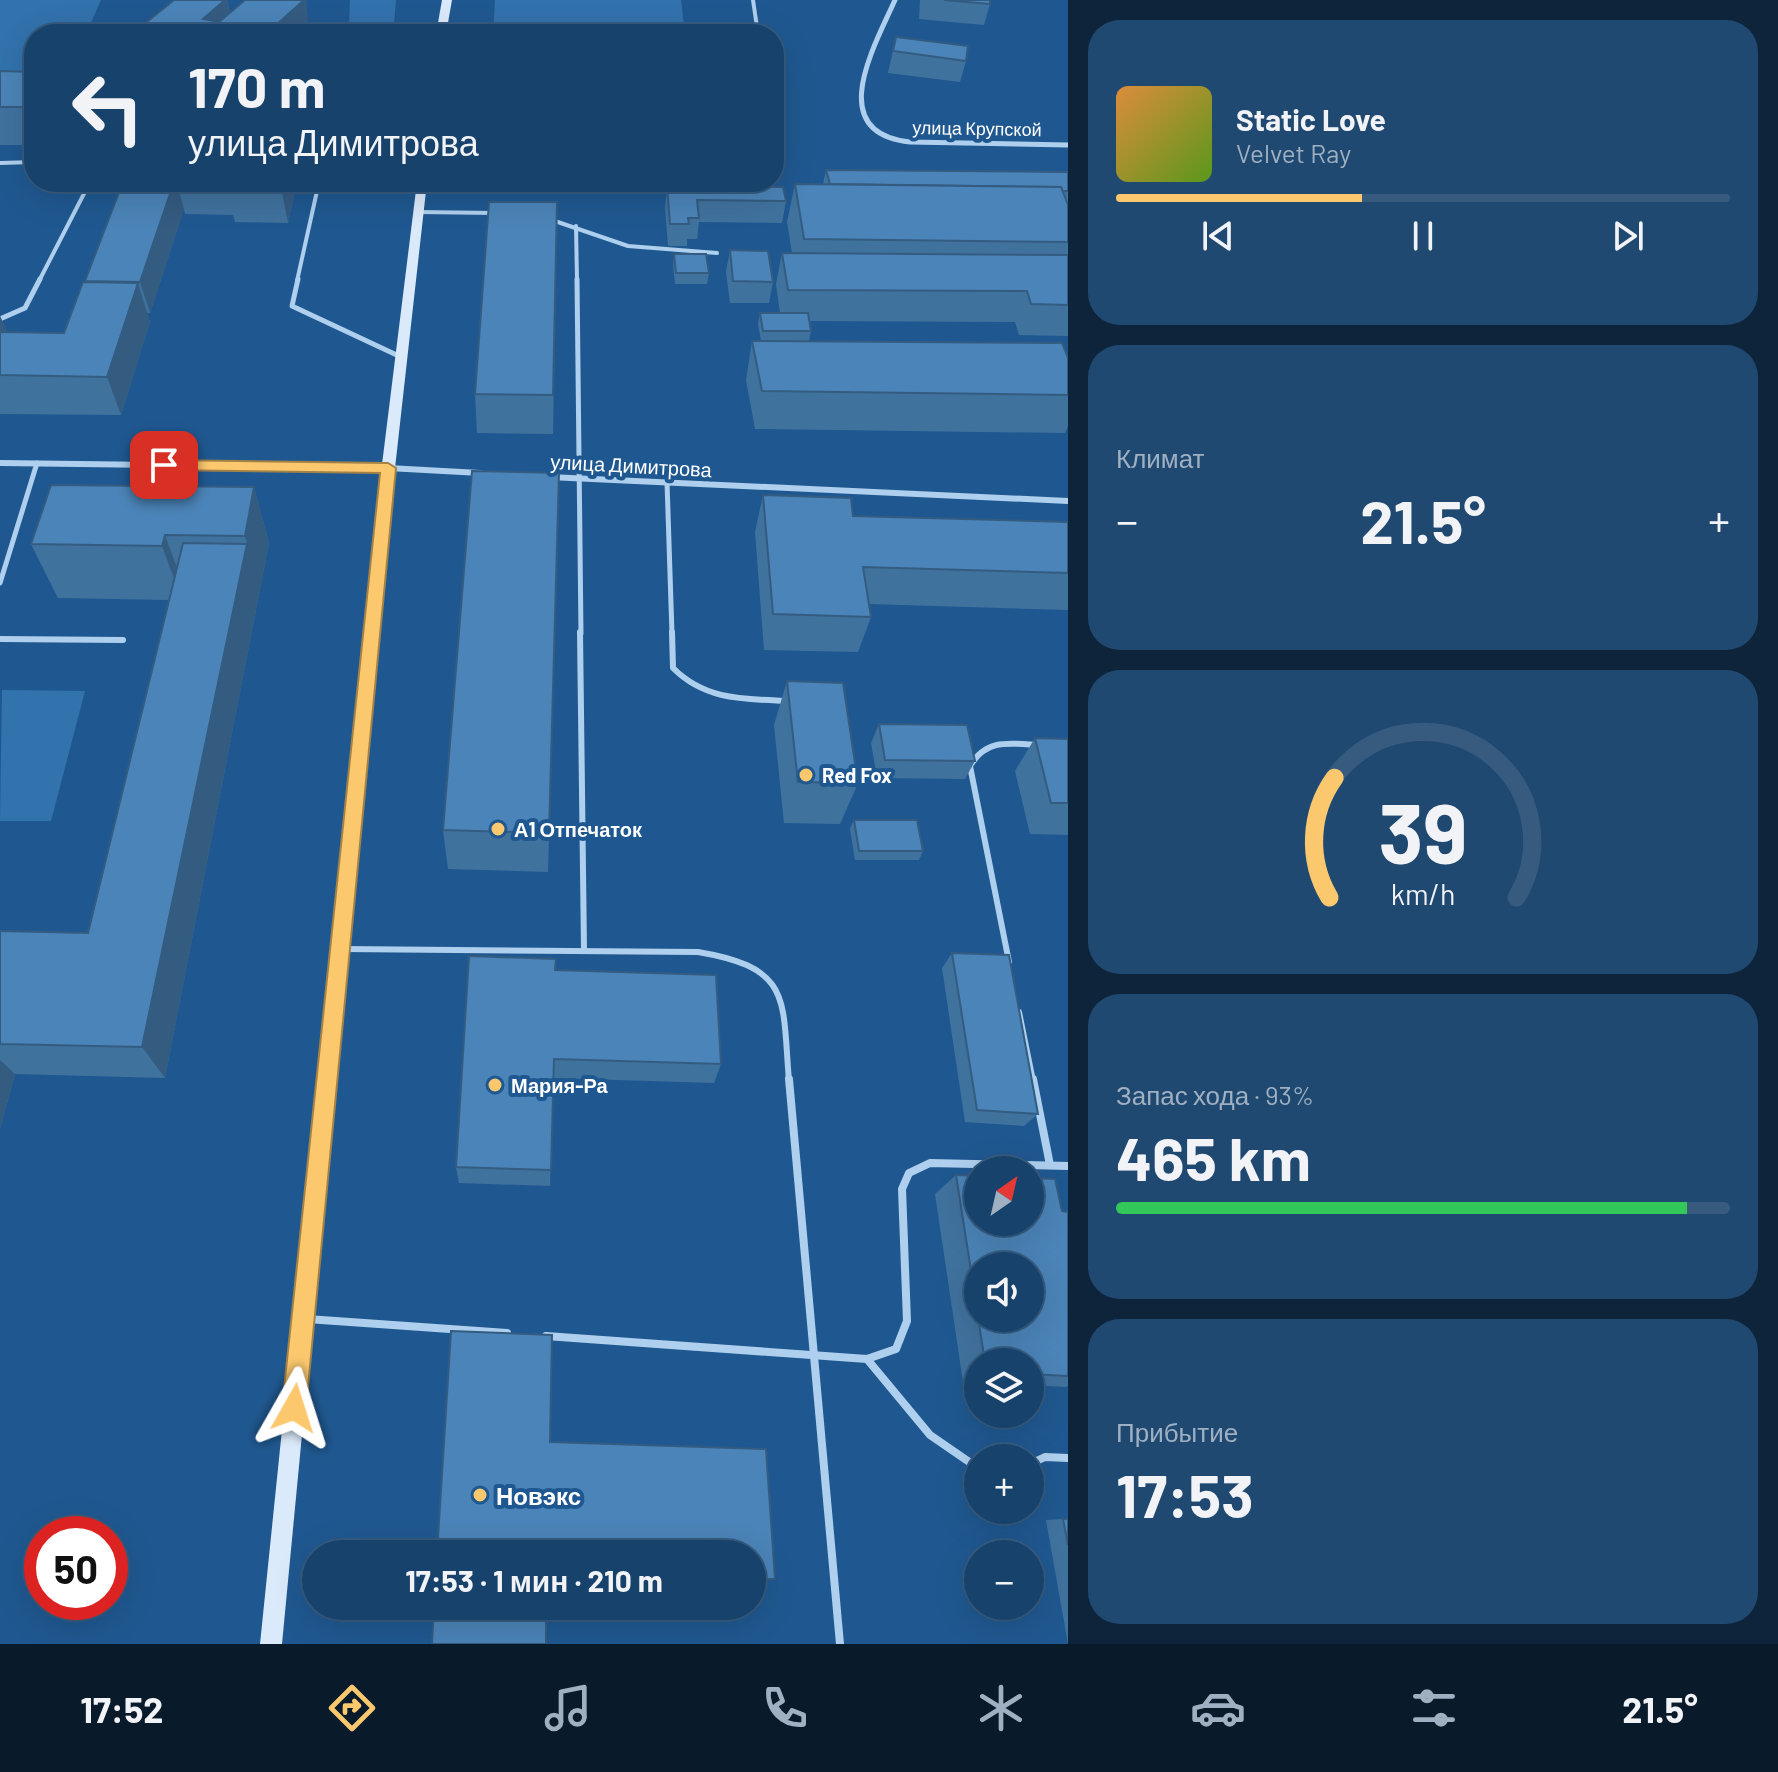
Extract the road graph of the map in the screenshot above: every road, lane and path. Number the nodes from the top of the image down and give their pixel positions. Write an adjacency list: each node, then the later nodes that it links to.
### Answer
1 (447, 0): 4 (main road)
2 (753, 0): 5 (lane)
3 (895, 0): 6 (street, улица Крупской)
4 (443, 24)
5 (757, 24)
6 (1068, 145)
7 (24, 162): 8 (lane)
8 (0, 163)
9 (85, 192): 17 (lane)
10 (317, 192): 18 (lane)
11 (421, 192): 12 (main road)
12 (418, 212): 13 (lane); 18 (main road)
13 (501, 213)
14 (546, 218): 15 (lane)
15 (576, 226): 16 (lane); 24 (lane)
16 (717, 253)
17 (0, 319)
18 (401, 357): 21 (main road)
19 (0, 463): 20 (street)
20 (37, 463): 21 (street); 27 (lane)
21 (388, 468): 22 (street); 32 (main road)
22 (489, 474)
23 (535, 476): 24 (street, улица Димитрова)
24 (580, 479): 25 (street, улица Димитрова); 33 (lane)
25 (667, 482): 26 (street, улица Димитрова); 30 (lane)
26 (1068, 501)
27 (0, 583)
28 (0, 639): 29 (lane)
29 (123, 640)
30 (799, 702)
31 (1053, 746): 34 (lane)
32 (340, 949): 33 (lane); 38 (main road)
33 (584, 950): 41 (lane)
34 (1010, 966)
35 (1016, 996): 36 (lane)
36 (1050, 1165): 37 (lane); 42 (lane)
37 (1068, 1166)
38 (303, 1319): 39 (lane); 46 (main road)
39 (522, 1334)
40 (537, 1336): 41 (lane)
41 (815, 1355): 42 (lane); 47 (lane)
42 (867, 1359): 45 (lane)
43 (1044, 1457): 44 (lane)
44 (1068, 1458)
45 (964, 1462)
46 (271, 1644)
47 (840, 1644)

